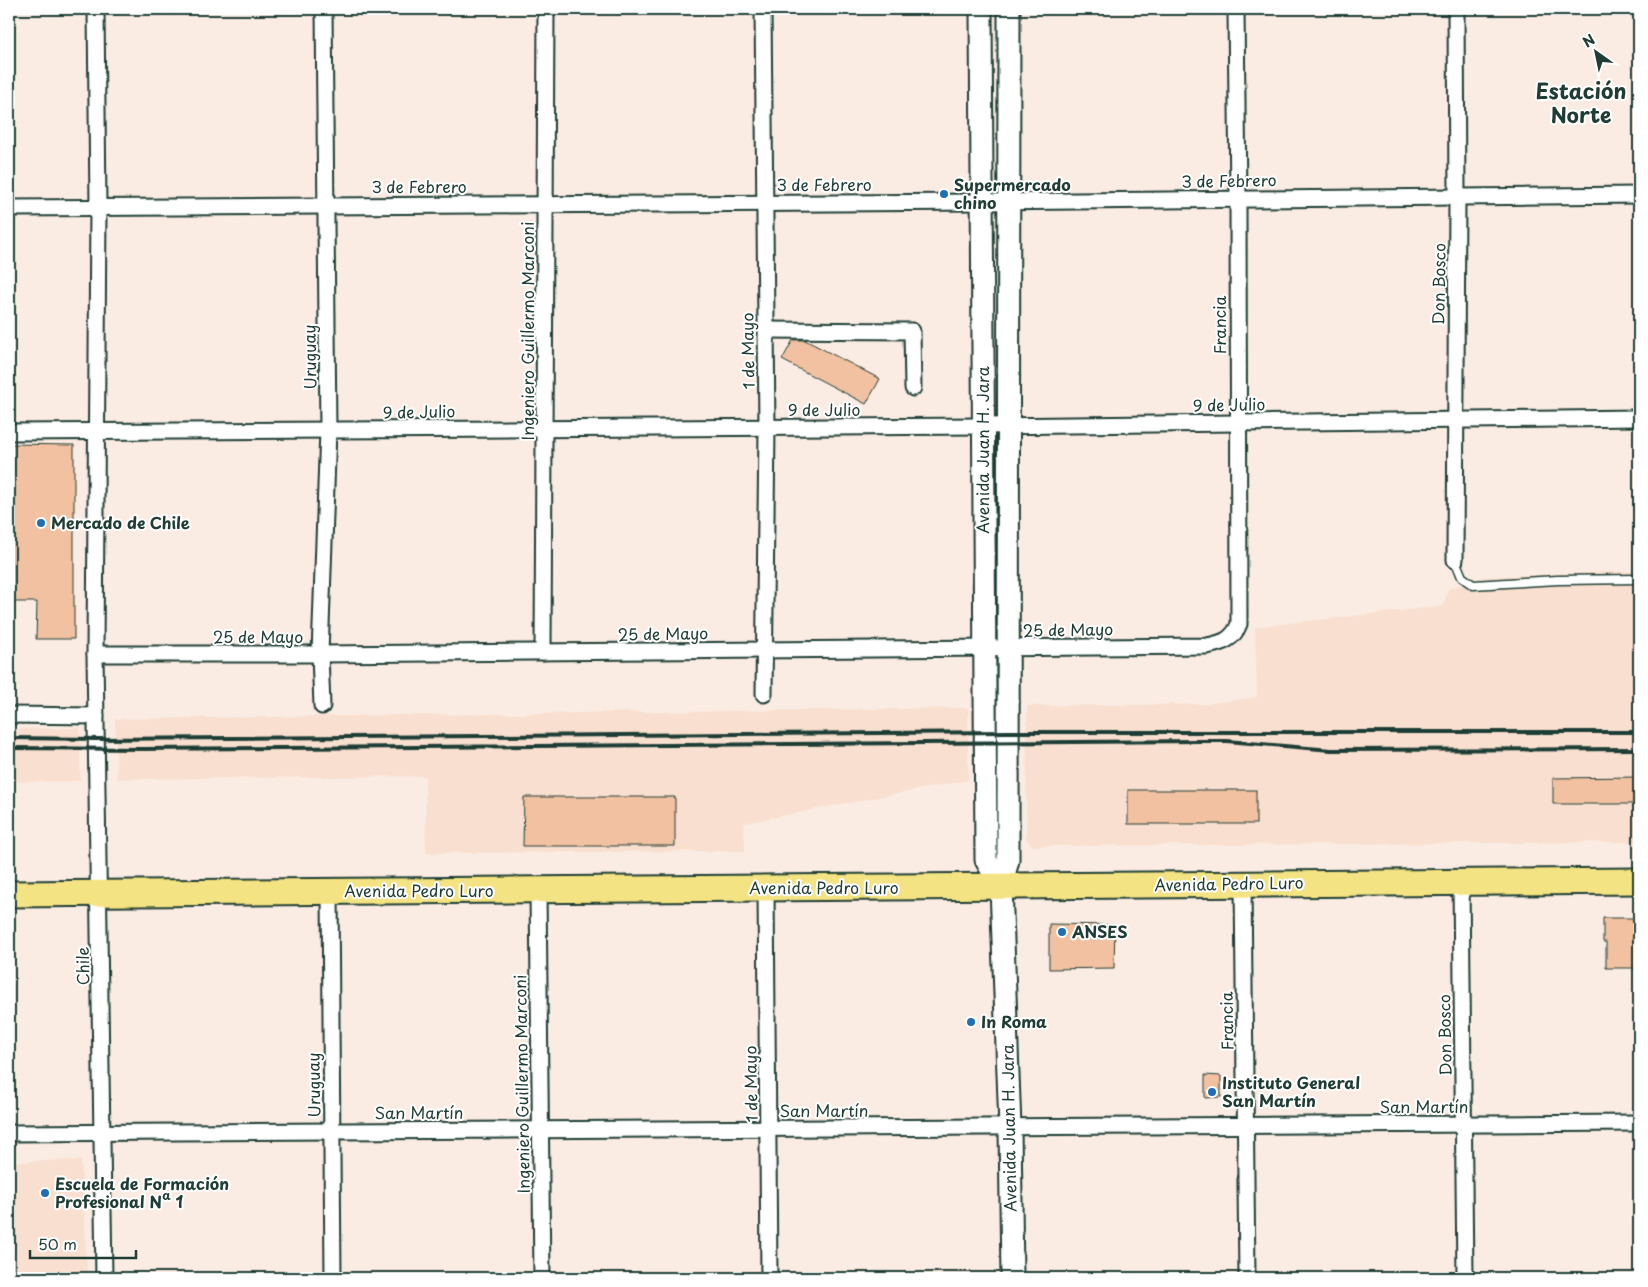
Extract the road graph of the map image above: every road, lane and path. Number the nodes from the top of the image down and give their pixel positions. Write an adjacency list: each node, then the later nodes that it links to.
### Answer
1 (96, 9): 17 (street, Chile)
2 (324, 9): 16 (street, Uruguay)
3 (546, 9): 15 (street, Ingeniero Guillermo Marconi)
4 (763, 9): 14 (street, 1 de Mayo)
5 (981, 9): 12 (main road, Avenida Juan H. Jara)
6 (1009, 9): 13 (main road, Avenida Juan H. Jara)
7 (1236, 9): 11 (street, Francia)
8 (1456, 9): 10 (street, Don Bosco)
9 (1639, 195): 10 (street, 3 de Febrero)
10 (1457, 197): 11 (street, 3 de Febrero); 22 (street, Don Bosco)
11 (1238, 199): 13 (street, 3 de Febrero); 23 (street, Francia)
12 (982, 202): 13 (street, 3 de Febrero); 14 (street, 3 de Febrero); 24 (main road, Avenida Juan H. Jara)
13 (1009, 202): 25 (main road, Avenida Juan H. Jara)
14 (764, 203): 15 (street, 3 de Febrero); 19 (street, 1 de Mayo)
15 (546, 204): 16 (street, 3 de Febrero); 26 (street, Ingeniero Guillermo Marconi)
16 (326, 206): 17 (street, 3 de Febrero); 28 (street, Uruguay)
17 (98, 207): 18 (street, 3 de Febrero); 29 (street, Chile)
18 (9, 208)
19 (766, 330): 20 (street); 27 (street, 1 de Mayo)
20 (913, 388)
21 (1639, 418): 22 (street, 9 de Julio)
22 (1455, 419): 23 (street, 9 de Julio); 31 (street, Don Bosco)
23 (1238, 423): 25 (street, 9 de Julio); 33 (street, Francia)
24 (984, 426): 25 (street, 9 de Julio); 27 (street, 9 de Julio); 34 (main road, Avenida Juan H. Jara)
25 (1008, 426): 35 (main road, Avenida Juan H. Jara)
26 (545, 428): 27 (street, 9 de Julio); 28 (street, 9 de Julio); 37 (street, Ingeniero Guillermo Marconi)
27 (766, 428): 36 (street, 1 de Mayo)
28 (328, 430): 29 (street, 9 de Julio); 39 (street, Uruguay)
29 (97, 431): 30 (street, 9 de Julio); 38 (street, Chile)
30 (9, 432)
31 (1455, 560): 32 (lane)
32 (1639, 579)
33 (1230, 639): 35 (street, 25 de Mayo)
34 (985, 648): 35 (street, 25 de Mayo); 36 (street, 25 de Mayo); 47 (main road, Avenida Juan H. Jara)
35 (1008, 648): 47 (main road, Avenida Juan H. Jara)
36 (765, 650): 37 (street, 25 de Mayo); 40 (street, 1 de Mayo)
37 (543, 652): 39 (street, 25 de Mayo)
38 (95, 654): 39 (street, 25 de Mayo); 43 (street, Chile)
39 (320, 654): 41 (street, Uruguay)
40 (764, 694)
41 (322, 706)
42 (9, 715): 43 (street)
43 (96, 716): 51 (street, Chile)
44 (1639, 881): 45 (main road, Avenida Pedro Luro)
45 (1461, 882): 46 (main road, Avenida Pedro Luro); 54 (street, Don Bosco)
46 (1243, 884): 47 (main road, Avenida Pedro Luro); 55 (street, Francia)
47 (1001, 887): 48 (main road, Avenida Pedro Luro); 56 (main road, Avenida Juan H. Jara)
48 (766, 889): 49 (main road, Avenida Pedro Luro); 57 (street, 1 de Mayo)
49 (538, 890): 50 (main road, Avenida Pedro Luro); 58 (street, Ingeniero Guillermo Marconi)
50 (330, 892): 51 (main road, Avenida Pedro Luro); 59 (street, Uruguay)
51 (100, 893): 52 (main road, Avenida Pedro Luro); 61 (street, Chile)
52 (9, 894)
53 (1639, 1123): 54 (street, San Martín)
54 (1464, 1124): 55 (street, San Martín); 68 (street, Don Bosco)
55 (1246, 1126): 56 (street, San Martín); 67 (street, Francia)
56 (1010, 1127): 57 (street, San Martín); 66 (main road, Avenida Juan H. Jara)
57 (768, 1129): 58 (street, San Martín); 65 (street, 1 de Mayo)
58 (540, 1130): 59 (street, San Martín); 64 (street, Ingeniero Guillermo Marconi)
59 (332, 1132): 61 (street, San Martín); 63 (street, Uruguay)
60 (9, 1133): 61 (street, San Martín)
61 (102, 1133): 62 (street, Chile)
62 (104, 1278)
63 (333, 1278)
64 (542, 1278)
65 (770, 1278)
66 (1012, 1278)
67 (1247, 1278)
68 (1465, 1278)

